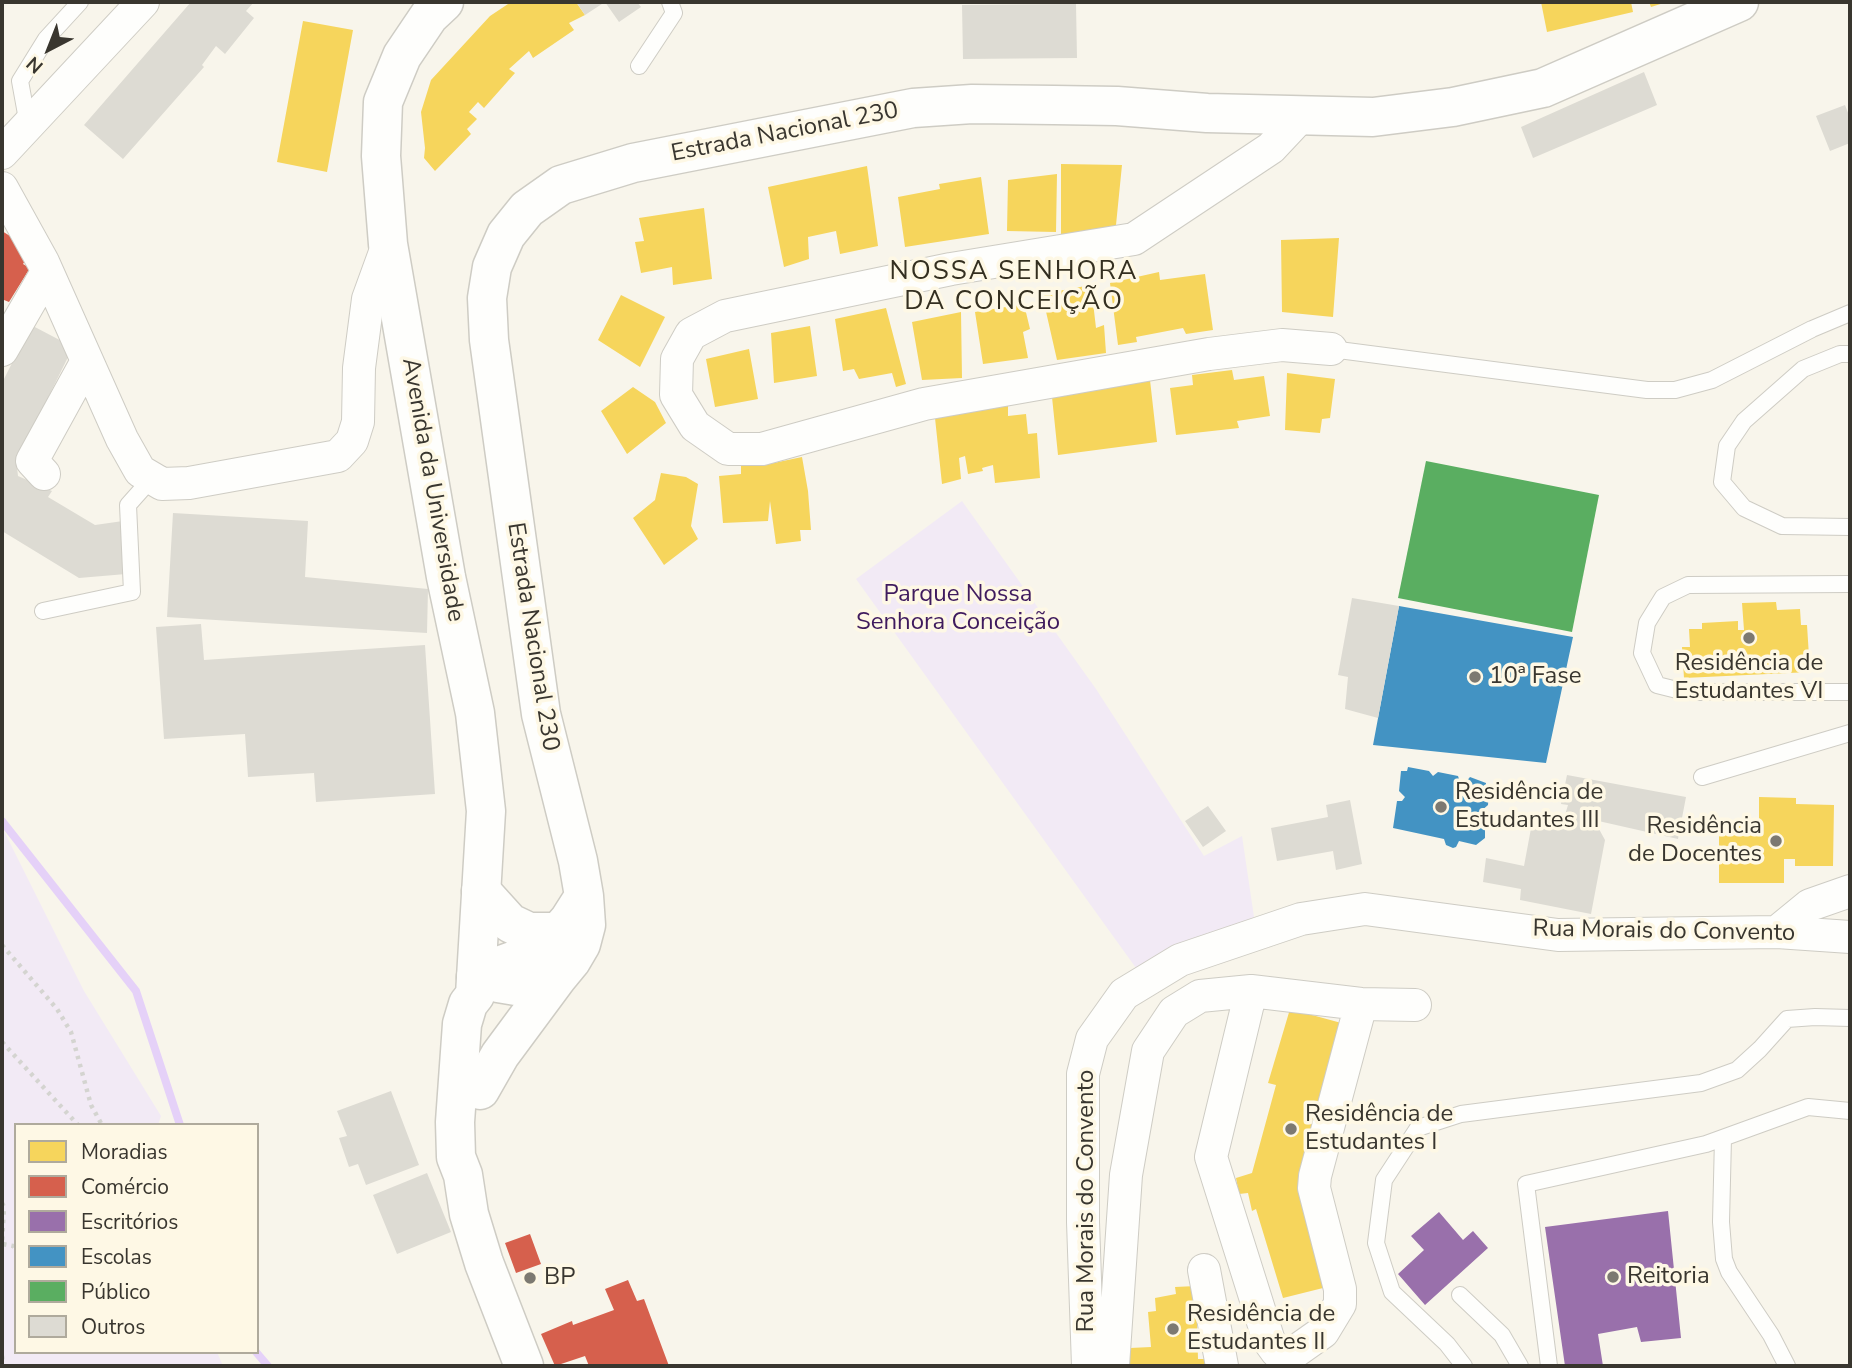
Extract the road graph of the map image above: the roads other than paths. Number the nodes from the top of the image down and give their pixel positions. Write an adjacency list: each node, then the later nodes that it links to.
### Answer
1 (80, 2): 8 (lane)
2 (142, 2): 8 (street)
3 (444, 2): 11 (main road, Avenida da Universidade)
4 (670, 2): 6 (lane)
5 (1739, 2): 7 (main road, Estrada Nacional 230)
6 (639, 66)
7 (1303, 115): 14 (street); 28 (main road, Estrada Nacional 230)
8 (28, 125): 9 (street)
9 (2, 153)
10 (2, 188): 12 (street)
11 (388, 244): 19 (street); 26 (main road, Avenida da Universidade)
12 (47, 272): 15 (street); 17 (street)
13 (1850, 313): 14 (lane)
14 (1331, 349)
15 (2, 350)
16 (1850, 354): 20 (lane)
17 (87, 362): 18 (street); 19 (street)
18 (44, 474)
19 (152, 478): 22 (lane)
20 (1850, 527)
21 (1850, 584): 23 (lane)
22 (43, 611)
23 (1850, 692)
24 (1850, 733): 25 (lane)
25 (1702, 776)
26 (481, 891): 29 (main road); 33 (main road, Avenida da Universidade)
27 (1850, 891): 30 (street)
28 (584, 896): 29 (main road); 32 (main road, Estrada Nacional 230)
29 (560, 932): 33 (main road)
30 (1777, 932): 31 (street, Rua Morais do Convento); 45 (street, Rua Morais do Convento)
31 (1850, 937)
32 (557, 978): 33 (main road); 38 (main road, Estrada Nacional 230)
33 (476, 986): 38 (main road, Avenida da Universidade); 41 (main road, Avenida da Universidade)
34 (1251, 991): 35 (street); 35 (street); 46 (street)
35 (1361, 1004): 36 (street)
36 (1415, 1005)
37 (1850, 1018): 48 (lane)
38 (480, 1090): 41 (main road, Avenida da Universidade)
39 (1850, 1111): 40 (lane)
40 (1723, 1138): 50 (lane); 51 (lane)
41 (463, 1175): 44 (main road, Avenida da Universidade)
42 (1204, 1270): 47 (street)
43 (1460, 1295): 49 (lane)
44 (524, 1366)
45 (1088, 1366)
46 (1113, 1366)
47 (1222, 1366)
48 (1464, 1366)
49 (1520, 1366)
50 (1549, 1366)
51 (1787, 1366)

